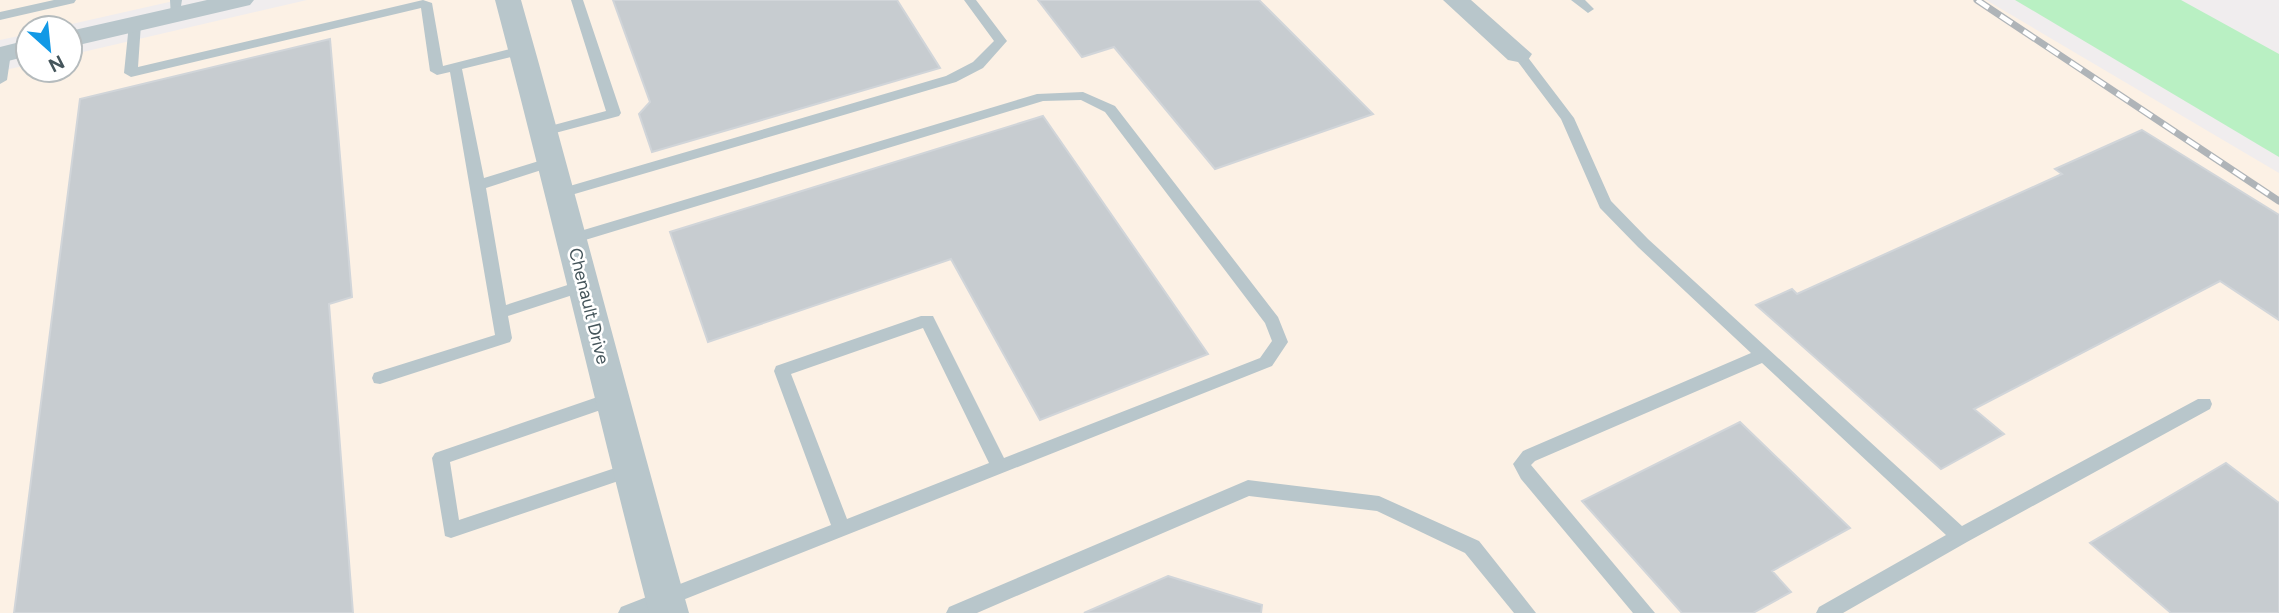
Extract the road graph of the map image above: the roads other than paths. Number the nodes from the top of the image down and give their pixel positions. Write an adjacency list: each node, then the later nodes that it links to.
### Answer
1 (70, 0): 10 (lane)
2 (241, 0): 8 (street)
3 (508, 0): 13 (street, Chenault Drive)
4 (577, 0): 18 (lane)
5 (970, 0): 18 (lane)
6 (1456, 0): 15 (street)
7 (1577, 0): 9 (lane)
8 (175, 7): 11 (street)
9 (1588, 9)
10 (0, 16)
11 (135, 24): 12 (street); 16 (lane)
12 (84, 35)
13 (523, 50): 16 (lane); 18 (street, Chenault Drive)
14 (11, 52): 17 (lane)
15 (1518, 54): 23 (lane)
16 (455, 66): 19 (lane)
17 (0, 80)
18 (552, 162): 19 (lane); 20 (street, Chenault Drive)
19 (478, 185): 22 (lane)
20 (572, 239): 21 (street, Chenault Drive); 27 (lane)
21 (583, 286): 22 (lane); 25 (street, Chenault Drive)
22 (500, 313): 24 (lane)
23 (1763, 355): 30 (lane); 35 (lane)
24 (380, 378)
25 (612, 400): 28 (street, Chenault Drive); 28 (lane)
26 (2204, 404): 30 (lane)
27 (1000, 468): 29 (lane); 29 (lane)
28 (630, 470): 31 (street, Chenault Drive)
29 (842, 530): 31 (lane)
30 (1960, 536): 36 (lane)
31 (667, 606): 32 (lane)
32 (628, 613)
33 (956, 613): 34 (lane)
34 (1526, 613)
35 (1645, 613)
36 (1826, 613)

